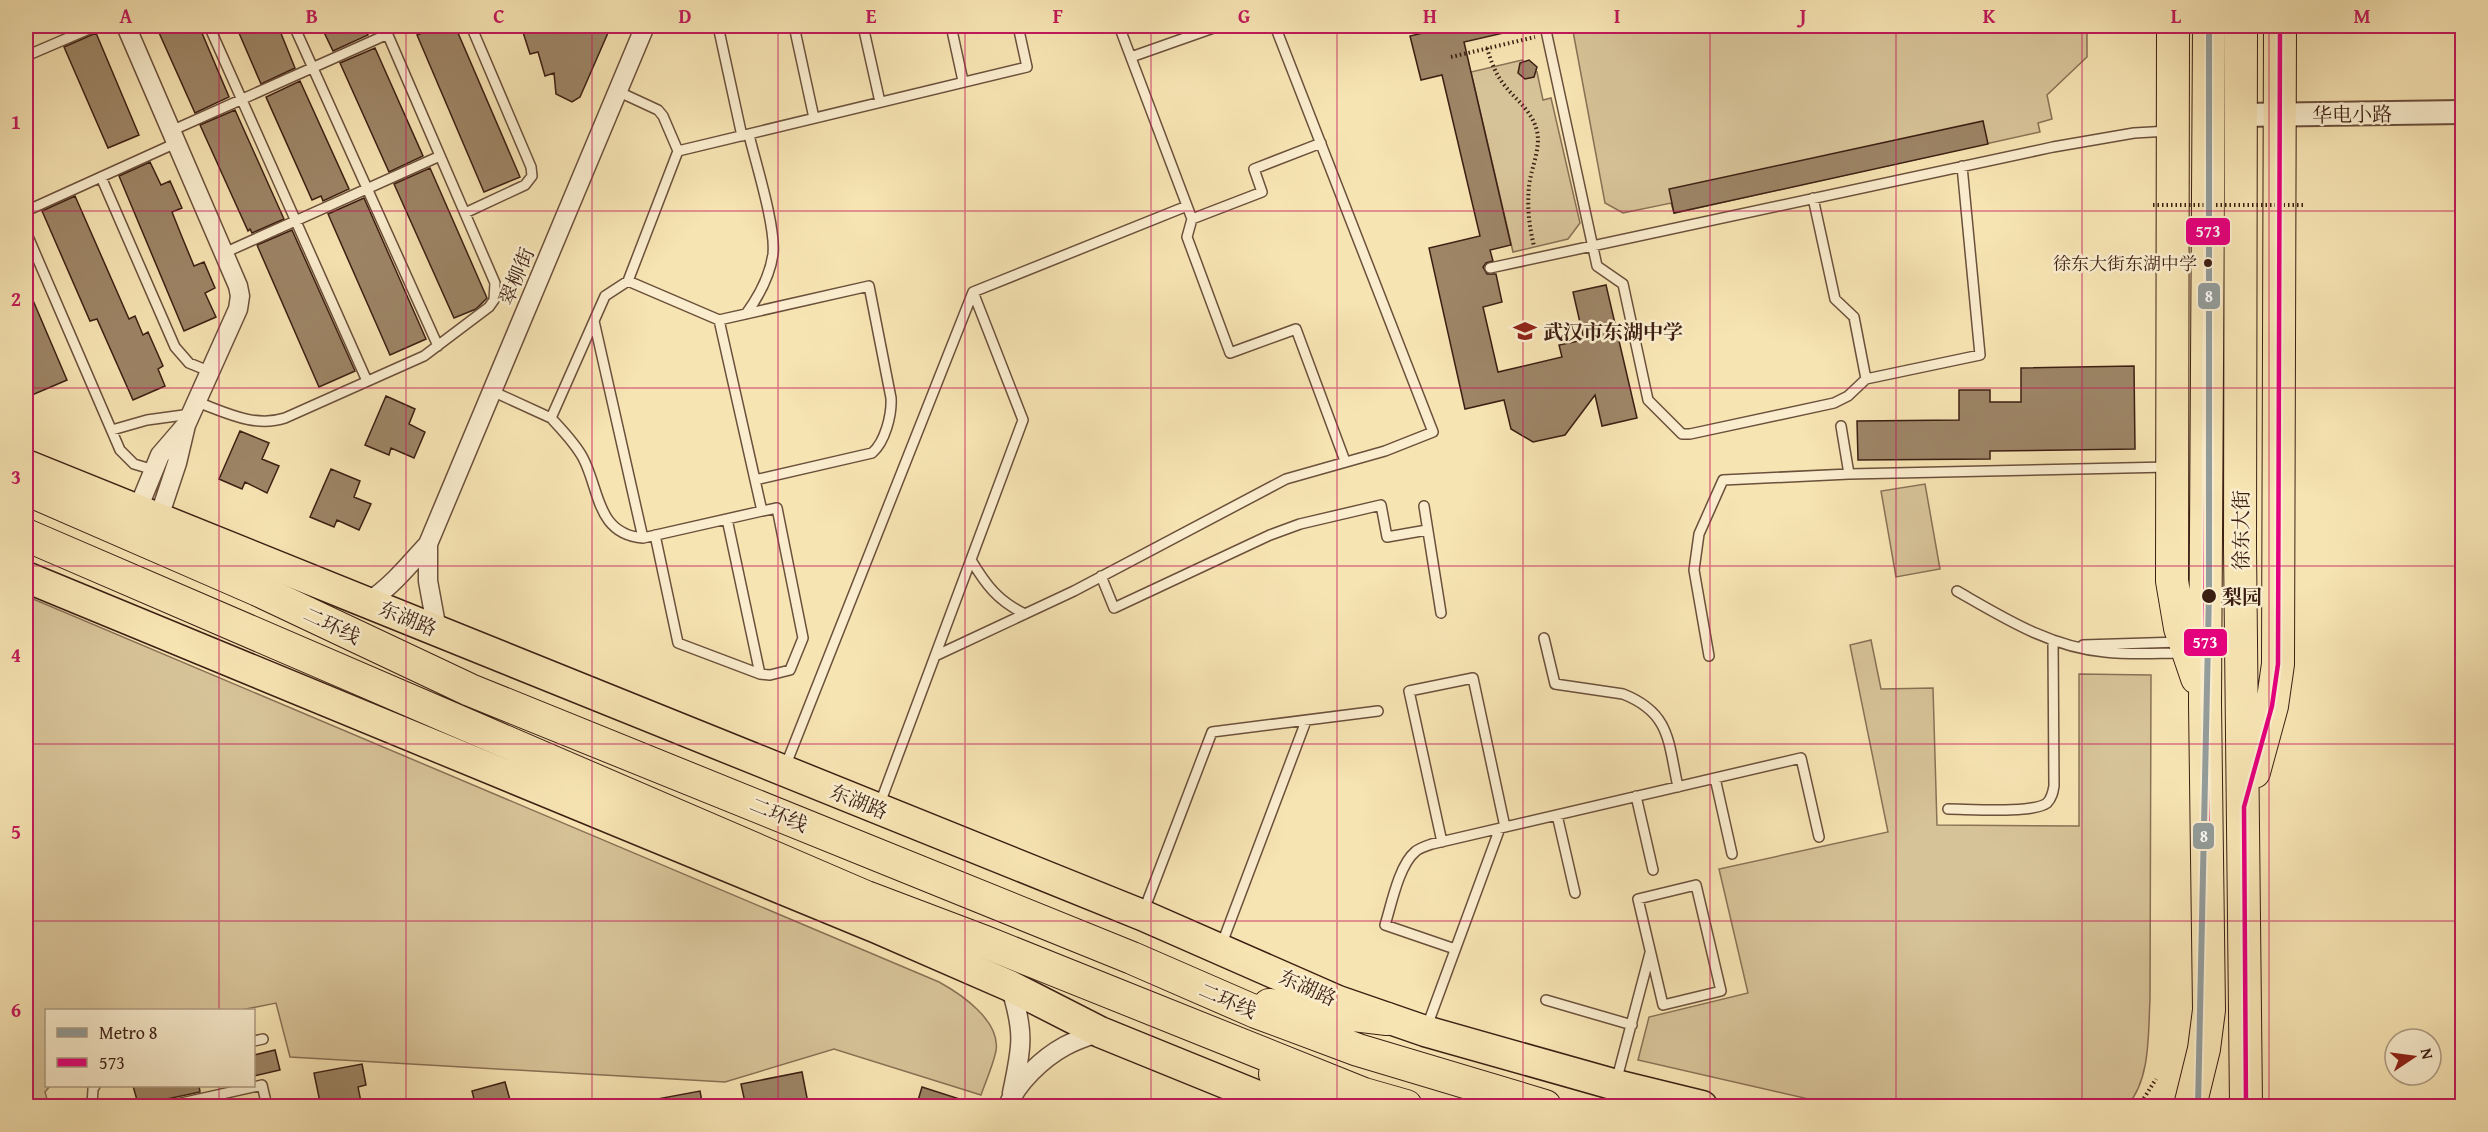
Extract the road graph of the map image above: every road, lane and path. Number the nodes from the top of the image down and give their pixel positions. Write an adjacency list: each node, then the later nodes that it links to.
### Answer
1 (96, 26): 22 (lane)
2 (126, 26): 36 (street)
3 (209, 26): 28 (lane)
4 (294, 26): 25 (lane)
5 (471, 26): 48 (lane)
6 (645, 26): 27 (street, 翠柳街)
7 (718, 26): 35 (lane)
8 (794, 26): 33 (lane)
9 (864, 26): 29 (lane)
10 (951, 26): 26 (lane)
11 (1018, 26): 26 (lane)
12 (1119, 26): 23 (lane)
13 (1218, 26): 23 (lane)
14 (1275, 26): 37 (lane)
15 (2173, 26): 34 (highway)
16 (2209, 26): 100 (highway, 徐东大街)
17 (2241, 26): 31 (highway, 徐东大街)
18 (2280, 26): 32 (highway)
19 (386, 30): 25 (lane); 39 (lane)
20 (1546, 30): 21 (path); 52 (lane)
21 (1487, 48): 24 (path); 54 (path)
22 (26, 56)
23 (1131, 57): 46 (lane)
24 (1451, 57)
25 (313, 67): 28 (lane); 42 (lane)
26 (963, 81): 29 (lane)
27 (617, 91): 38 (lane); 65 (street, 翠柳街)
28 (242, 99): 36 (lane); 50 (lane)
29 (880, 102): 33 (lane)
30 (2463, 112): 32 (street, 华电小路)
31 (2242, 115): 32 (street, 华电小路); 107 (highway, 徐东大街)
32 (2279, 115): 107 (highway)
33 (814, 118): 35 (lane)
34 (2172, 130): 40 (lane); 72 (highway)
35 (746, 135): 38 (lane); 58 (lane)
36 (174, 137): 41 (lane); 53 (street)
37 (1321, 143): 49 (lane); 70 (lane)
38 (678, 151): 56 (lane)
39 (440, 156): 42 (lane); 48 (lane)
40 (1962, 166): 43 (lane); 63 (lane)
41 (101, 177): 47 (lane); 62 (lane)
42 (367, 189): 50 (lane); 61 (lane)
43 (1812, 198): 52 (lane); 63 (lane)
44 (2153, 205): 45 (path, bridge)
45 (2303, 205)
46 (1187, 206): 49 (lane); 57 (lane)
47 (26, 212)
48 (465, 213): 61 (lane)
49 (1192, 219): 70 (lane)
50 (296, 221): 53 (lane); 64 (lane)
51 (26, 232): 69 (lane)
52 (1592, 246): 54 (lane); 63 (lane)
53 (224, 253): 62 (street)
54 (1536, 258): 55 (lane)
55 (1490, 268)
56 (628, 281): 59 (lane); 60 (lane)
57 (973, 292): 86 (lane); 103 (lane)
58 (746, 314): 59 (lane); 75 (lane)
59 (719, 320): 75 (lane)
60 (594, 321): 67 (lane); 84 (lane)
61 (438, 346): 64 (lane)
62 (211, 372): 66 (street)
63 (1866, 379)
64 (367, 381): 66 (lane)
65 (492, 391): 67 (lane); 85 (street, 翠柳街)
66 (191, 414): 69 (lane); 73 (street); 79 (street)
67 (551, 418): 84 (lane)
68 (1841, 426): 74 (lane)
69 (112, 430): 73 (lane)
70 (1345, 461): 87 (lane)
71 (26, 465): 79 (main road, 东湖路)
72 (2171, 467): 74 (lane); 96 (highway)
73 (154, 470): 79 (street)
74 (1850, 474): 98 (lane)
75 (755, 480): 78 (lane)
76 (26, 489): 122 (highway, 二环线)
77 (1424, 506): 81 (lane)
78 (762, 511): 80 (lane); 99 (lane)
79 (147, 515): 90 (main road, 东湖路)
80 (727, 519): 83 (lane); 99 (lane)
81 (1427, 530): 87 (lane); 91 (lane)
82 (26, 535): 128 (highway, 二环线)
83 (655, 535): 84 (lane); 99 (lane)
84 (643, 538)
85 (428, 543): 90 (street); 93 (street)
86 (971, 560): 92 (lane); 97 (lane)
87 (1101, 576): 92 (lane)
88 (26, 577): 121 (main road)
89 (1957, 591): 95 (lane)
90 (368, 602): 93 (main road, 东湖路)
91 (1440, 613)
92 (1025, 614): 97 (lane)
93 (437, 630): 103 (main road, 东湖路)
94 (1544, 638): 105 (lane)
95 (2053, 640): 96 (lane); 109 (lane)
96 (2187, 647): 100 (highway)
97 (935, 656): 108 (lane)
98 (1709, 656)
99 (760, 674)
100 (2205, 703): 146 (highway, 徐东大街)
101 (1378, 711): 102 (lane)
102 (1306, 721): 117 (lane); 118 (lane)
103 (783, 771): 108 (main road, 东湖路)
104 (1715, 778): 105 (lane); 112 (lane); 114 (lane)
105 (1678, 787): 106 (lane)
106 (1636, 796): 110 (lane); 115 (lane)
107 (2244, 807): 147 (highway, 徐东大街)
108 (878, 809): 117 (main road, 东湖路)
109 (1948, 809)
110 (1557, 815): 111 (lane); 116 (lane)
111 (1503, 828): 113 (lane); 113 (lane); 119 (lane)
112 (1819, 837)
113 (1442, 842): 119 (lane)
114 (1732, 854)
115 (1653, 870)
116 (1575, 893)
117 (1142, 915): 118 (main road, 东湖路)
118 (1220, 949): 124 (main road, 东湖路)
119 (1455, 949): 126 (lane)
120 (1651, 951): 120 (lane); 125 (lane)
121 (1010, 986): 127 (main road); 136 (street)
122 (1224, 999): 124 (highway); 143 (highway, 二环线)
123 (1546, 1000): 125 (lane)
124 (1387, 1019): 126 (main road, 东湖路)
125 (1632, 1025): 130 (lane)
126 (1425, 1031): 130 (main road, 东湖路)
127 (1100, 1032): 136 (street); 140 (main road)
128 (1208, 1032): 141 (highway); 142 (highway, 二环线)
129 (2156, 1079): 145 (path)
130 (1616, 1085): 144 (main road, 东湖路)
131 (95, 1087): 137 (lane)
132 (208, 1087): 135 (lane)
133 (253, 1087): 135 (lane)
134 (255, 1087): 139 (lane)
135 (210, 1097): 138 (lane)
136 (1010, 1101)
137 (92, 1107)
138 (168, 1107)
139 (267, 1107)
140 (1292, 1107)
141 (1326, 1107)
142 (1406, 1107)
143 (1545, 1107)
144 (1702, 1107)
145 (2139, 1107)
146 (2190, 1107)
147 (2246, 1107)

